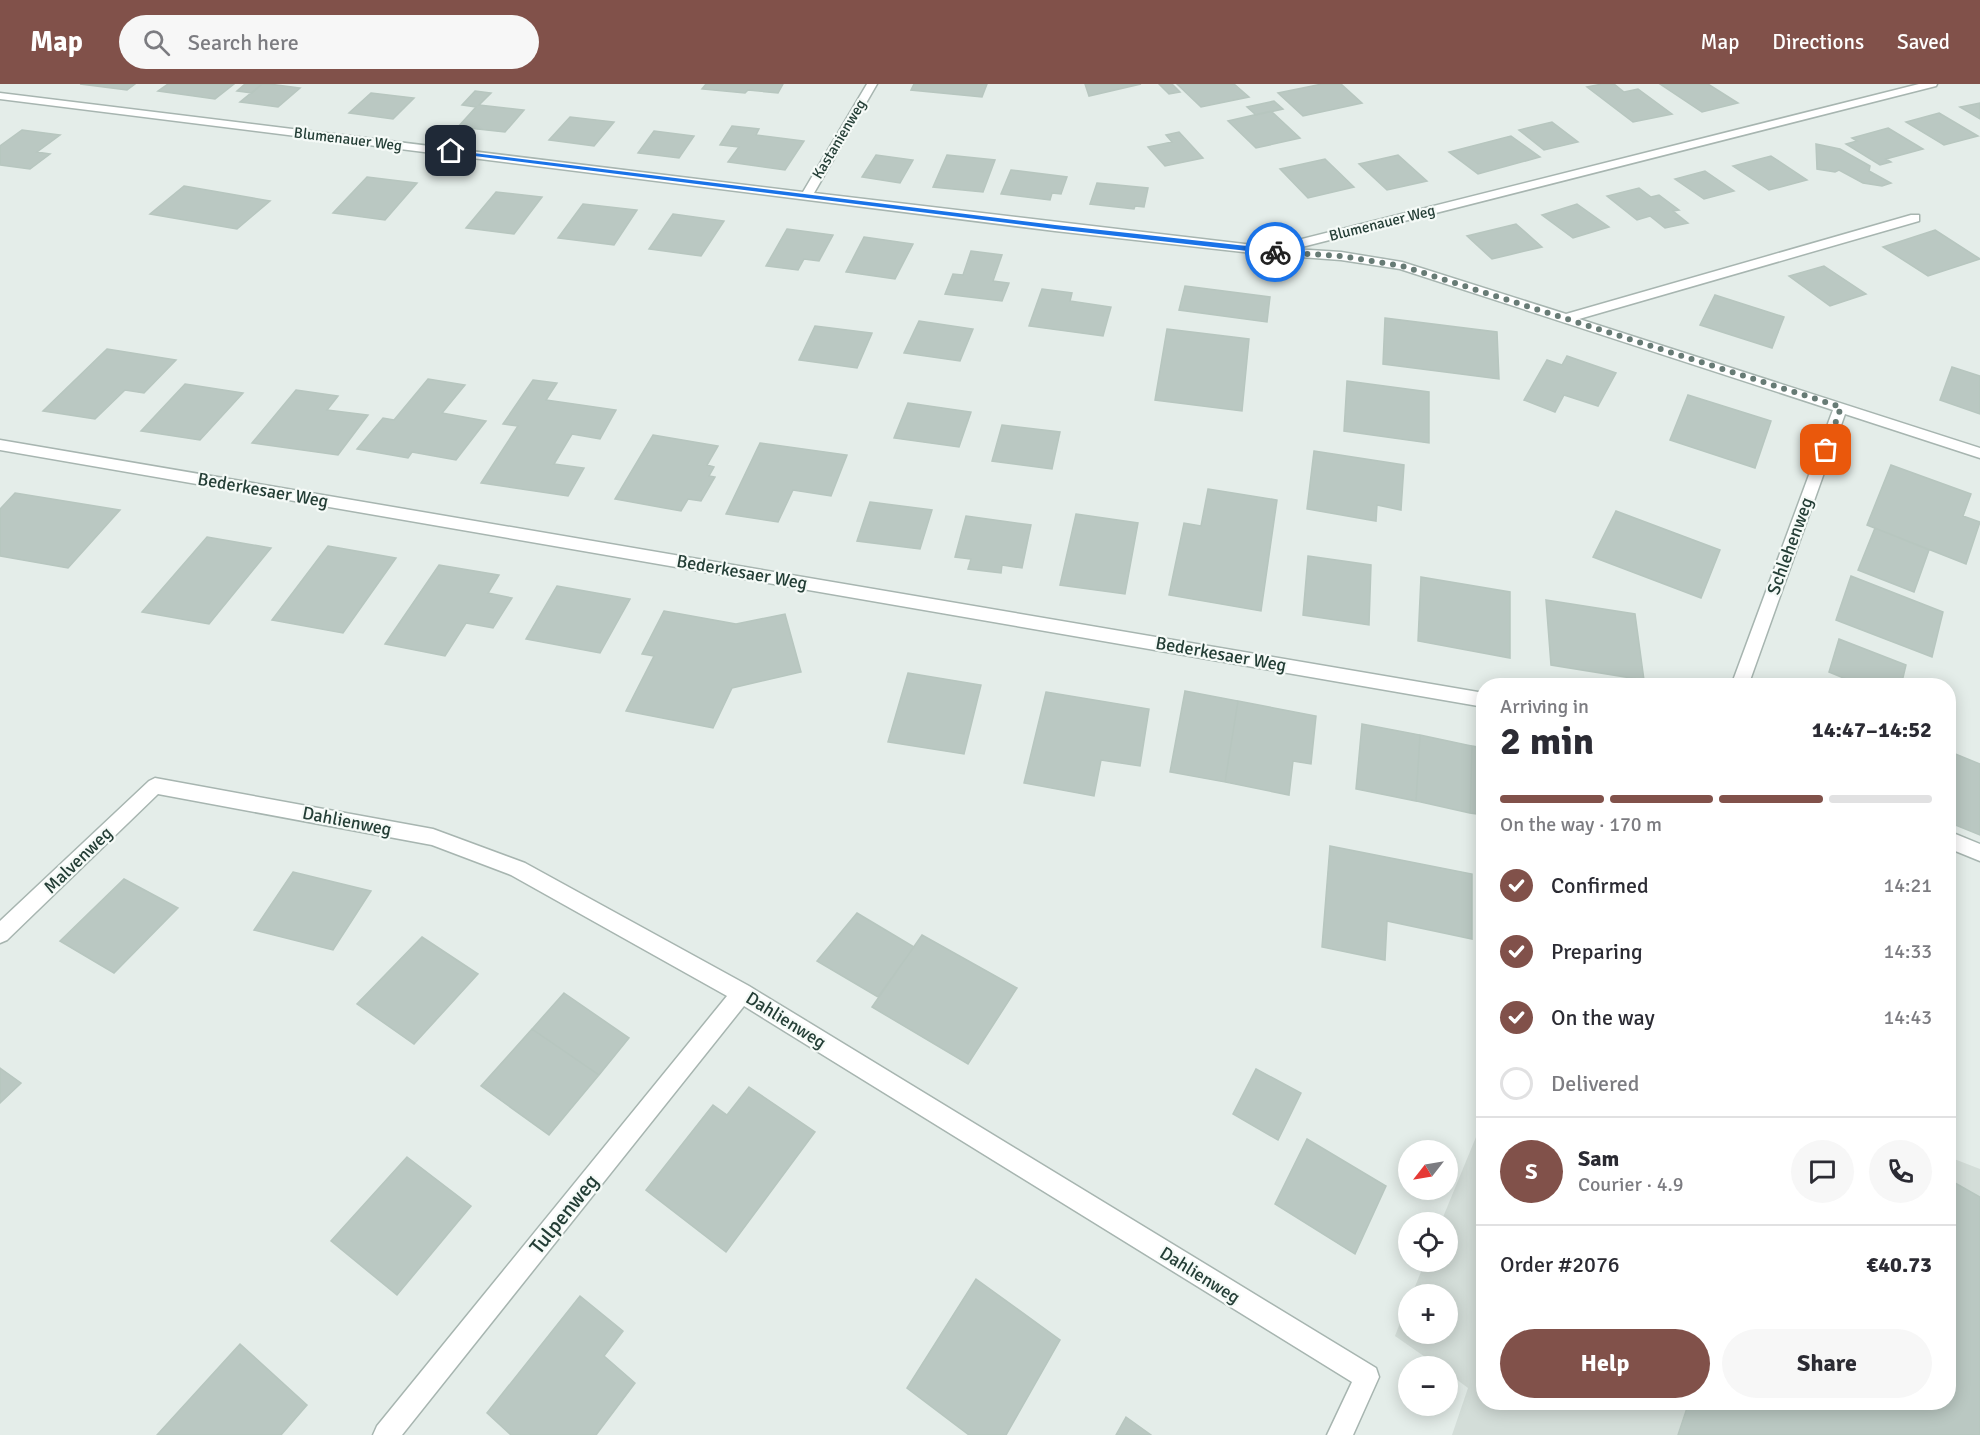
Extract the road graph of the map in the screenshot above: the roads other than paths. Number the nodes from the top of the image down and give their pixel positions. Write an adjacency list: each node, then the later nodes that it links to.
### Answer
1 (872, 84): 4 (street, Kastanienweg)
2 (1932, 84): 6 (street, Blumenauer Weg)
3 (0, 96): 4 (street, Blumenauer Weg)
4 (807, 195): 6 (street, Blumenauer Weg)
5 (1915, 218): 7 (street)
6 (1270, 251): 7 (street)
7 (1568, 318): 8 (street)
8 (1841, 407): 10 (street); 11 (street, Schlehenweg)
9 (4, 450): 12 (street, Bederkesaer Weg)
10 (1980, 453)
11 (1742, 678)
12 (1476, 699)
13 (155, 786): 16 (street, Malvenweg); 17 (street, Dahlienweg)
14 (1956, 842): 15 (street)
15 (1980, 852)
16 (0, 934)
17 (742, 993): 18 (street, Tulpenweg); 19 (street, Dahlienweg)
18 (386, 1435)
19 (1340, 1435)

